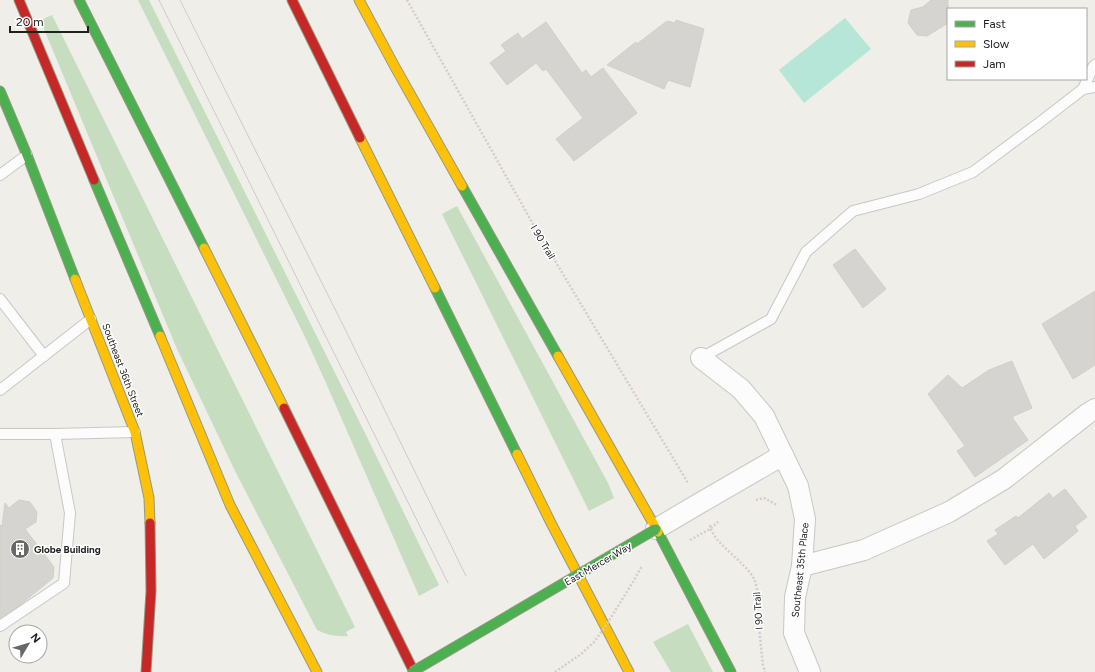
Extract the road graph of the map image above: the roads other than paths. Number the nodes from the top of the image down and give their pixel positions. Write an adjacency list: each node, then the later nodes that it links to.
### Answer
1 (18, 0): 27 (main road)
2 (79, 0): 28 (main road)
3 (292, 0): 29 (main road)
4 (359, 0): 23 (main road)
5 (1095, 65): 6 (lane)
6 (1087, 79)
7 (1086, 80): 9 (lane)
8 (1095, 87): 9 (lane)
9 (1082, 89): 16 (lane)
10 (0, 92): 11 (main road, Southeast 36th Street)
11 (27, 155): 12 (lane); 14 (main road, Southeast 36th Street)
12 (0, 175)
13 (0, 300): 15 (lane)
14 (91, 319): 15 (lane); 19 (main road, Southeast 36th Street)
15 (44, 356): 17 (lane)
16 (701, 358): 22 (street, Southeast 35th Place)
17 (0, 390)
18 (1095, 409): 24 (street)
19 (135, 432): 21 (lane); 26 (main road, Southeast 36th Street)
20 (0, 434): 21 (lane)
21 (55, 434): 25 (lane)
22 (784, 456): 23 (street, East Mercer Way); 24 (street, Southeast 35th Place)
23 (656, 530): 28 (main road, East Mercer Way, bridge); 30 (main road)
24 (802, 566): 31 (street, Southeast 35th Place)
25 (0, 626)
26 (146, 672)
27 (316, 672)
28 (413, 672)
29 (629, 672)
30 (731, 672)
31 (810, 672)

